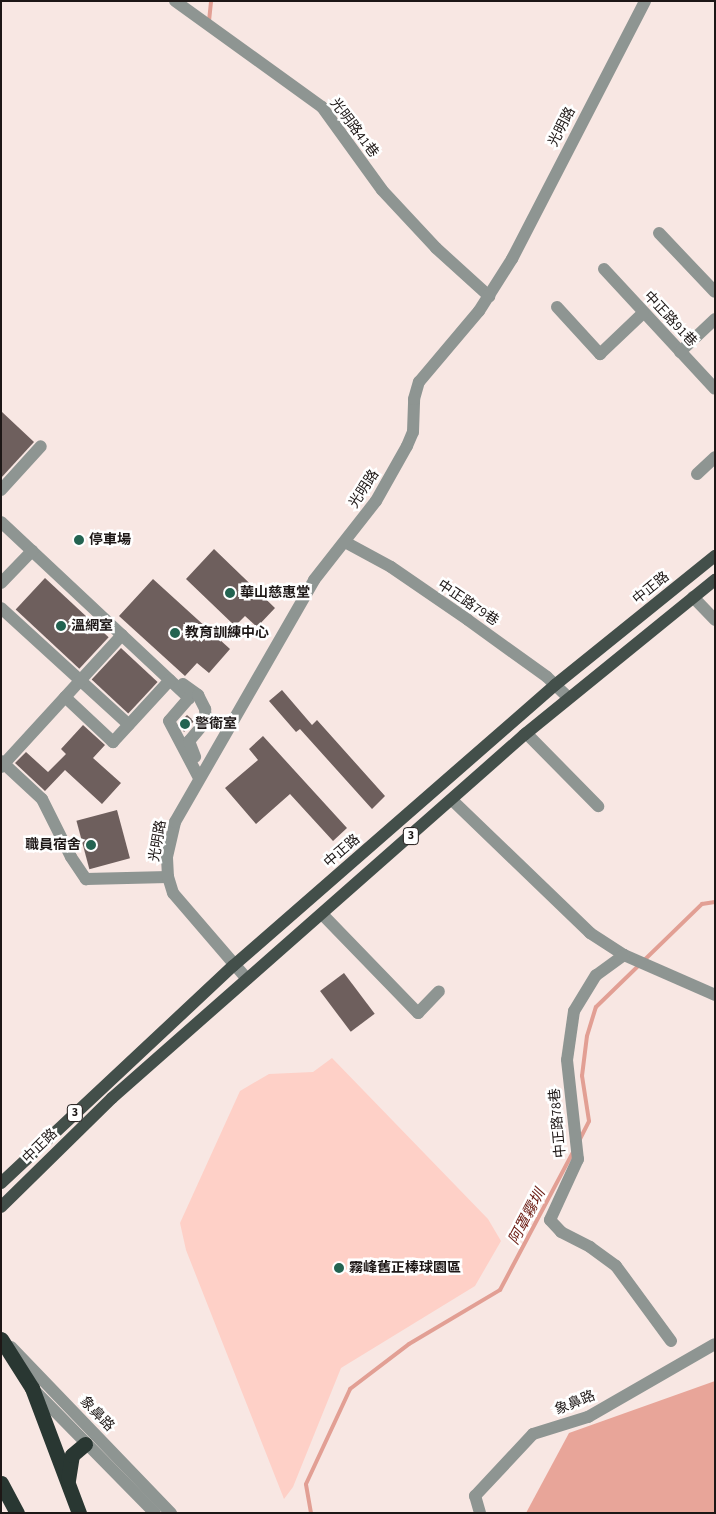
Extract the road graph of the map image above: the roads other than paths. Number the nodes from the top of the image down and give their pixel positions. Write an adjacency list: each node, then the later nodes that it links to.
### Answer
1 (175, 1): 6 (street, 光明路41巷)
2 (645, 1): 6 (street, 光明路)
3 (659, 233): 5 (street)
4 (604, 269): 8 (street, 中正路91巷)
5 (715, 292)
6 (489, 296): 17 (street, 光明路)
7 (557, 307): 8 (street)
8 (644, 313): 10 (street, 中正路91巷)
9 (715, 319): 10 (street)
10 (680, 352): 11 (street, 中正路91巷)
11 (715, 389)
12 (41, 446): 15 (street)
13 (715, 457): 14 (street)
14 (697, 474)
15 (1, 490)
16 (1, 522): 18 (street)
17 (345, 542): 28 (street, 中正路79巷); 34 (street, 光明路)
18 (32, 551): 21 (street); 25 (street)
19 (715, 556): 28 (main road, 中正路 / 3)
20 (715, 580): 22 (main road, 中正路 / 3)
21 (1, 583)
22 (693, 597): 24 (street); 29 (main road, 中正路 / 3)
23 (1, 608): 26 (street)
24 (715, 620)
25 (122, 635): 26 (street); 27 (street)
26 (80, 681): 30 (street); 31 (street)
27 (172, 682): 31 (street); 34 (street); 34 (street)
28 (555, 686): 29 (street, 中正路79巷); 40 (main road, 中正路 / 3)
29 (568, 697): 32 (main road, 中正路 / 3)
30 (65, 698): 31 (street); 33 (street)
31 (129, 725)
32 (526, 733): 35 (main road, 中正路 / 3); 36 (street)
33 (2, 764): 37 (street)
34 (201, 775): 37 (street, 光明路)
35 (452, 800): 38 (main road, 中正路 / 3); 39 (street)
36 (598, 806)
37 (168, 877): 40 (street, 光明路)
38 (322, 914): 41 (main road, 中正路 / 3); 42 (street)
39 (624, 955): 43 (street); 47 (street, 中正路78巷)
40 (233, 966): 41 (street, 光明路); 44 (main road, 中正路 / 3)
41 (247, 979): 45 (main road, 中正路 / 3)
42 (439, 991)
43 (715, 995)
44 (1, 1183)
45 (1, 1207)
46 (1, 1338): 50 (highway); 51 (street, 象鼻路)
47 (671, 1340)
48 (715, 1344): 60 (street, 象鼻路)
49 (1, 1354): 50 (street)
50 (32, 1388): 52 (street); 55 (highway)
51 (61, 1399): 52 (street); 59 (street, 象鼻路)
52 (51, 1409): 53 (street)
53 (85, 1444): 55 (highway); 58 (street)
54 (1, 1483): 56 (highway)
55 (68, 1484): 57 (highway)
56 (17, 1513)
57 (79, 1513)
58 (155, 1513)
59 (171, 1513)
60 (480, 1513)

